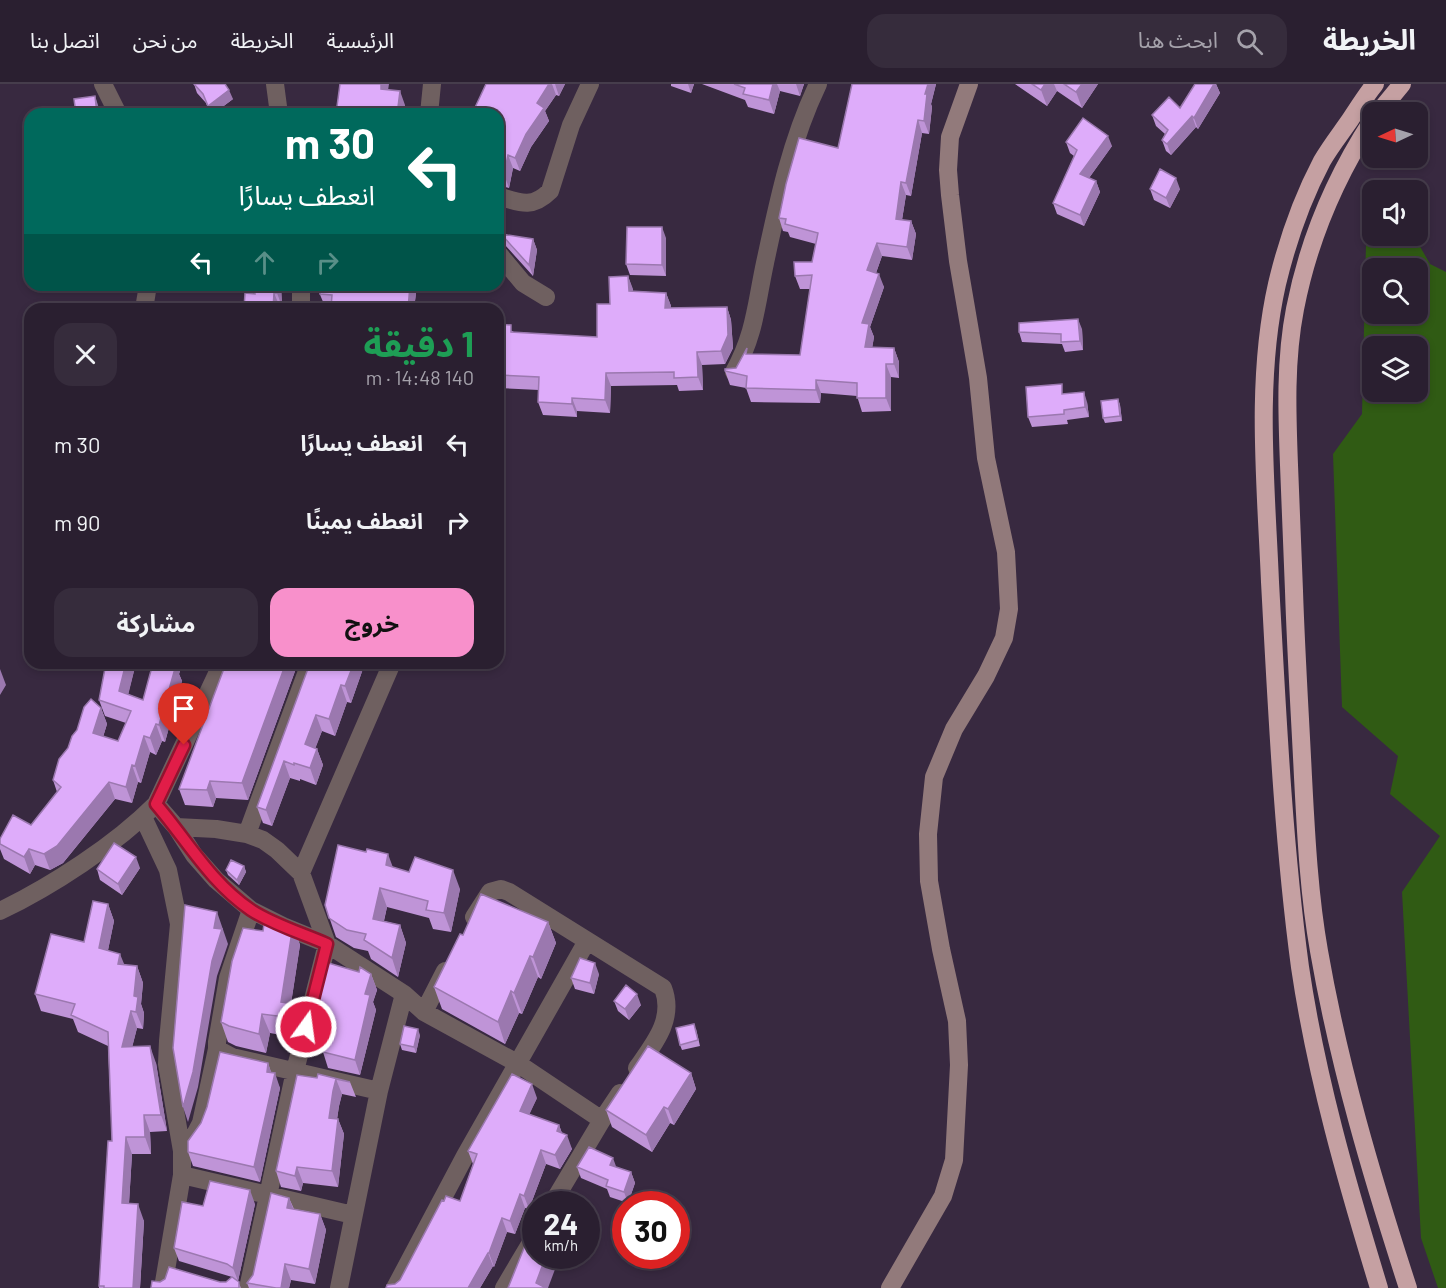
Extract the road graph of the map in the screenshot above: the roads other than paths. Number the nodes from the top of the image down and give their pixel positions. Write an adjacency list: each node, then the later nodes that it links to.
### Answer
1 (103, 84): 10 (street)
2 (275, 84): 11 (street)
3 (432, 84): 12 (street)
4 (590, 84): 14 (street)
5 (818, 84): 17 (street)
6 (969, 84): 51 (main road)
7 (1375, 84): 52 (highway)
8 (1402, 84): 9 (highway)
9 (1387, 102)
10 (115, 108)
11 (278, 108)
12 (430, 108)
13 (1362, 137): 53 (highway)
14 (504, 198)
15 (504, 260): 16 (street)
16 (546, 297)
17 (734, 372)
18 (219, 669): 21 (street)
19 (308, 669): 23 (street)
20 (389, 669): 24 (street)
21 (150, 810): 22 (street); 26 (street); 38 (street)
22 (176, 827): 23 (street); 25 (street)
23 (247, 834): 24 (street)
24 (301, 873): 29 (street)
25 (251, 910): 29 (street); 33 (street)
26 (0, 911)
27 (468, 929): 28 (street)
28 (587, 941): 34 (street); 37 (street)
29 (327, 944): 31 (street); 35 (street)
30 (453, 956): 32 (street)
31 (404, 994): 32 (street); 36 (street)
32 (424, 1012): 34 (street)
33 (218, 1049): 35 (street); 38 (street)
34 (516, 1063): 37 (street); 49 (street)
35 (295, 1071): 36 (street); 41 (street)
36 (379, 1091): 42 (street)
37 (602, 1119): 40 (street)
38 (182, 1151): 39 (street)
39 (182, 1175): 41 (street); 44 (street)
40 (560, 1191)
41 (267, 1195): 42 (street); 47 (street)
42 (353, 1215): 48 (street)
43 (522, 1258): 50 (street)
44 (165, 1269): 45 (street); 46 (street)
45 (187, 1275)
46 (163, 1288)
47 (248, 1288)
48 (339, 1288)
49 (394, 1288)
50 (504, 1288)
51 (890, 1288)
52 (1379, 1288)
53 (1408, 1288)

